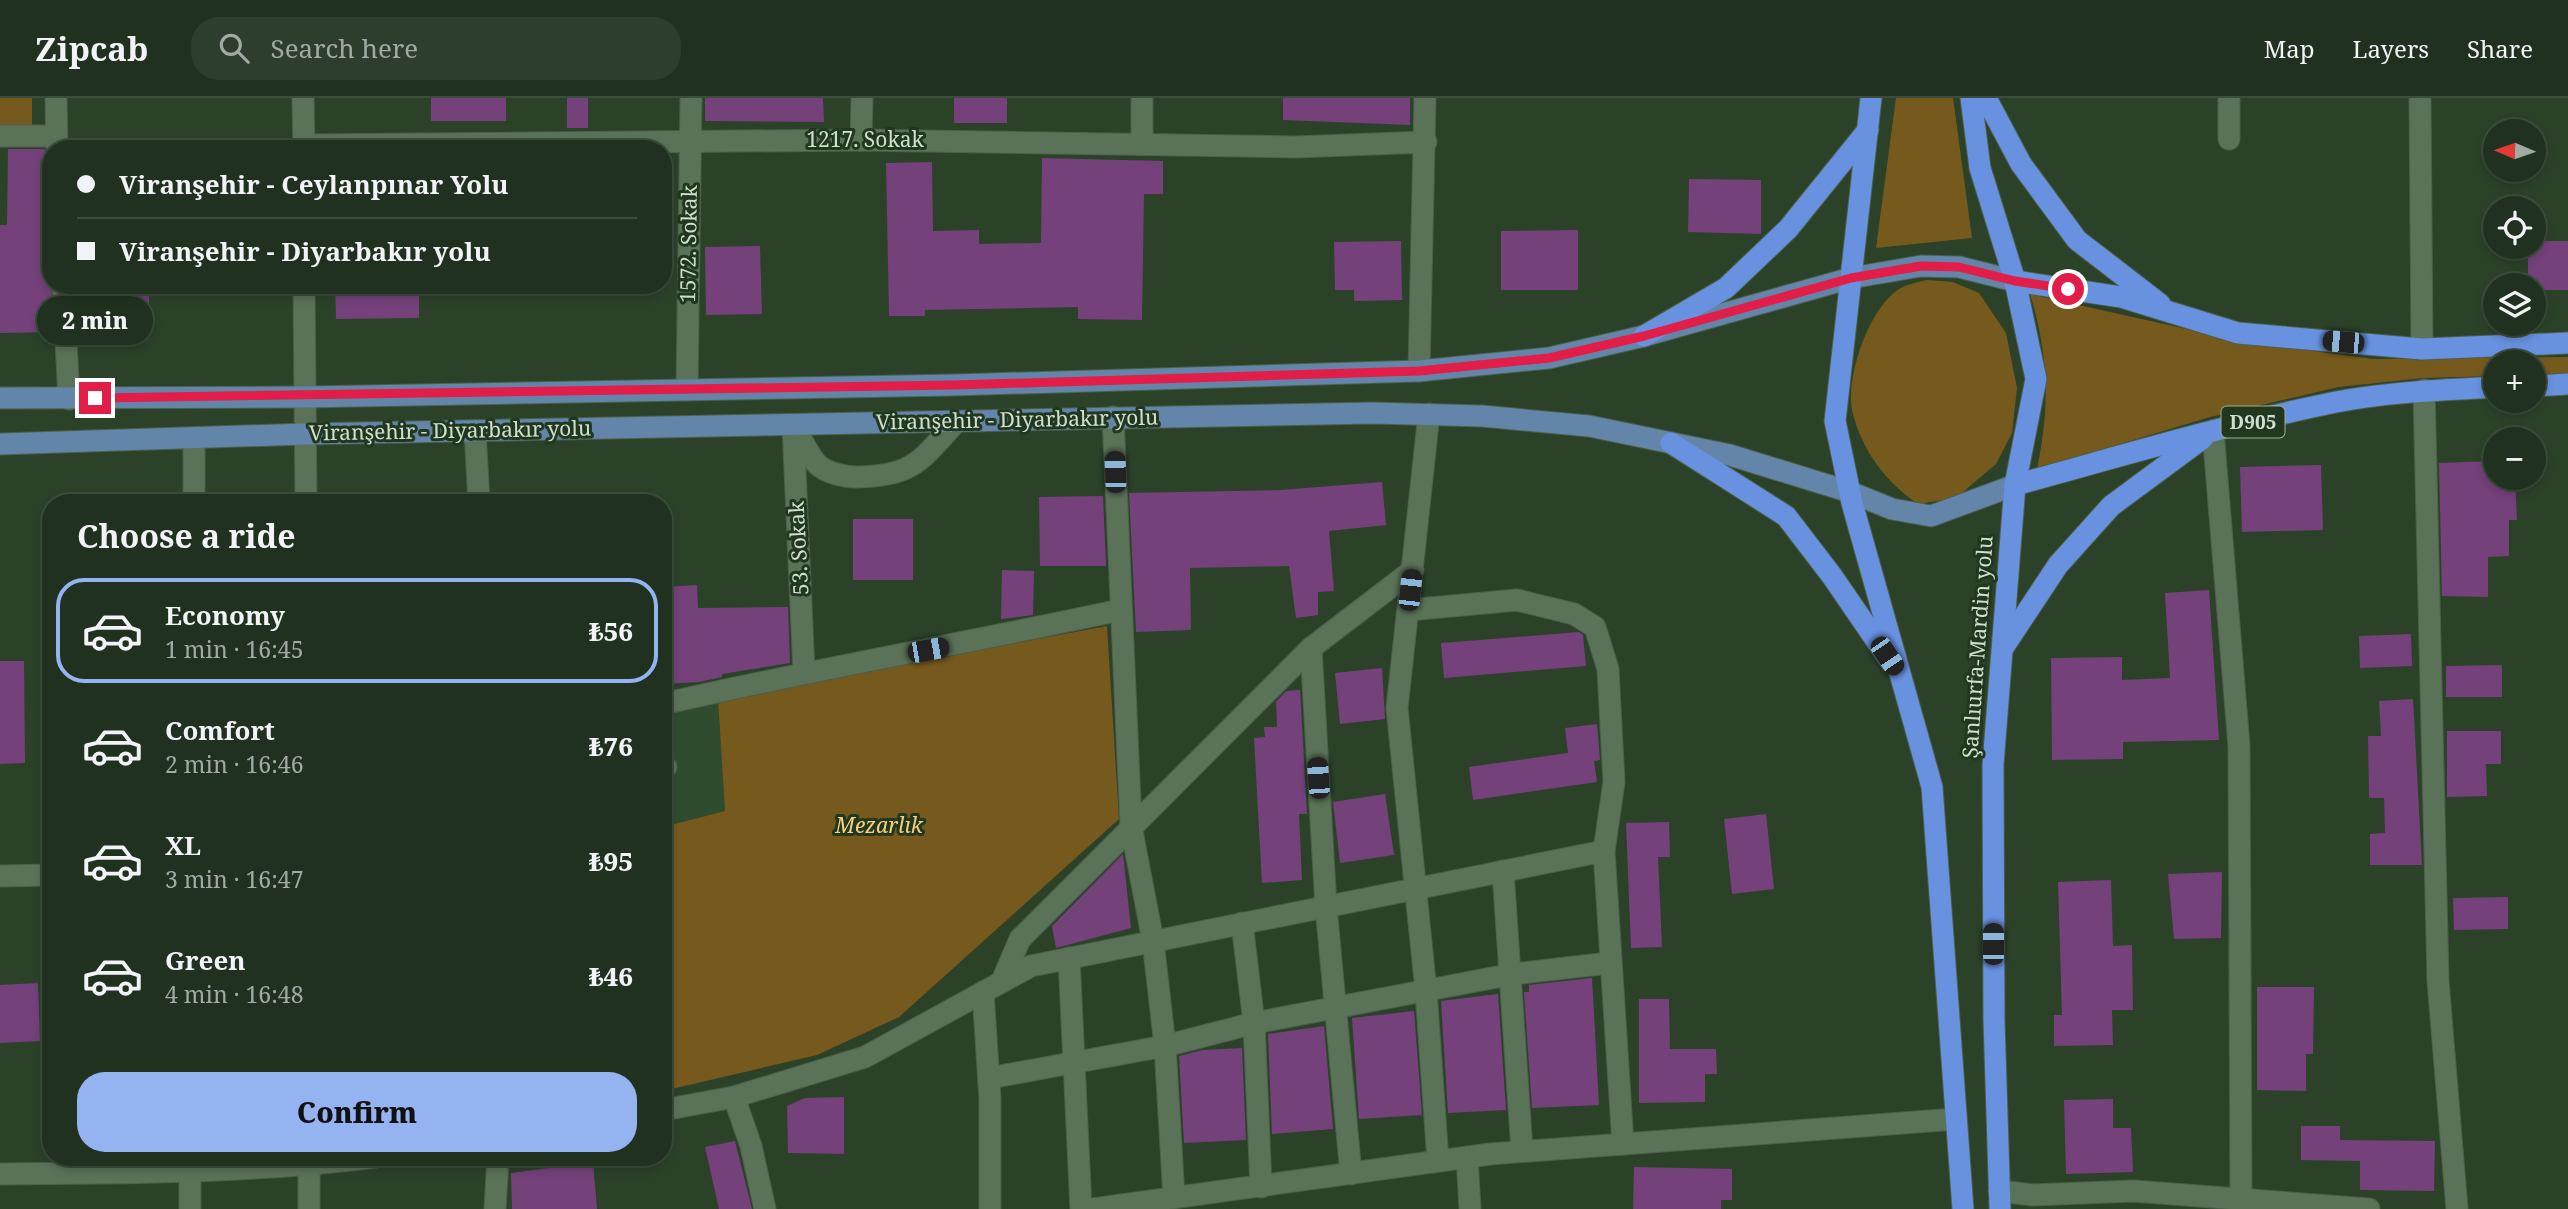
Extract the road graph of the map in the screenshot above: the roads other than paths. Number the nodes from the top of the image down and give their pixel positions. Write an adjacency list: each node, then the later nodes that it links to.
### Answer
1 (56, 98): 15 (street)
2 (303, 98): 16 (street)
3 (691, 98): 18 (street, 1572. Sokak)
4 (862, 98): 19 (street)
5 (1142, 98): 21 (street)
6 (1425, 98): 22 (street)
7 (1871, 98): 12 (highway)
8 (1971, 98): 24 (highway, Şanlıurfa-Mardin yolu)
9 (1986, 98): 27 (highway)
10 (2229, 98): 14 (street)
11 (2420, 98): 30 (street)
12 (1868, 130): 23 (highway); 28 (highway)
13 (0, 136): 20 (street)
14 (2229, 139)
15 (57, 140)
16 (304, 140)
17 (672, 140): 18 (street, 1217. Sokak)
18 (691, 140): 19 (street, 1217. Sokak); 35 (street, 1572. Sokak)
19 (860, 140): 21 (street, 1217. Sokak)
20 (42, 141)
21 (1142, 142): 22 (street, 1217. Sokak)
22 (1426, 142): 31 (street)
23 (1851, 278): 24 (main road, Viranşehir - Diyarbakır yolu); 28 (main road, Viranşehir - Diyarbakır yolu); 51 (highway)
24 (2015, 281): 27 (highway); 50 (highway, Şanlıurfa-Mardin yolu)
25 (63, 294): 39 (street)
26 (304, 294): 37 (street)
27 (2170, 312): 30 (highway)
28 (1644, 336): 31 (main road, Viranşehir - Diyarbakır yolu)
29 (2568, 343): 30 (highway)
30 (2422, 349)
31 (1419, 371): 35 (main road, Viranşehir - Diyarbakır yolu)
32 (2568, 384): 33 (highway)
33 (2546, 385)
34 (2483, 388): 36 (highway, D905)
35 (687, 390): 37 (main road, Viranşehir - Diyarbakır yolu)
36 (2424, 390): 45 (highway, D905); 110 (street)
37 (305, 397): 39 (main road, Viranşehir - Diyarbakır yolu); 46 (street)
38 (0, 398): 39 (main road, Viranşehir - Diyarbakır yolu)
39 (69, 399)
40 (1429, 414): 41 (main road, Viranşehir - Diyarbakır yolu); 48 (main road, Viranşehir - Diyarbakır yolu); 55 (street)
41 (1113, 417): 42 (main road, Viranşehir - Diyarbakır yolu); 56 (street)
42 (957, 421): 43 (main road, Viranşehir - Diyarbakır yolu); 43 (street)
43 (793, 425): 44 (main road, Viranşehir - Diyarbakır yolu); 60 (street, 53. Sokak)
44 (475, 431): 46 (main road, Viranşehir - Diyarbakır yolu); 54 (street)
45 (2214, 431): 50 (highway, D905); 59 (highway); 98 (street)
46 (305, 434): 47 (main road, Viranşehir - Diyarbakır yolu); 53 (street)
47 (194, 438): 49 (main road, Viranşehir - Diyarbakır yolu); 52 (street)
48 (1671, 443): 51 (main road, Viranşehir - Diyarbakır yolu); 61 (highway)
49 (0, 444)
50 (2015, 485): 51 (main road, Viranşehir - Diyarbakır yolu); 59 (highway, Şanlıurfa-Mardin yolu)
51 (1850, 492): 61 (highway)
52 (194, 494)
53 (306, 494)
54 (479, 494)
55 (1412, 570): 57 (street); 58 (street)
56 (1120, 610): 60 (street); 63 (street)
57 (1408, 610): 64 (street); 68 (street)
58 (1311, 648): 63 (street); 69 (street)
59 (2002, 650): 99 (highway, Şanlıurfa-Mardin yolu)
60 (804, 671): 62 (street)
61 (1900, 676): 85 (highway)
62 (672, 702)
63 (1131, 826): 71 (street); 75 (street)
64 (1604, 851): 65 (street); 73 (street)
65 (1503, 871): 68 (street); 74 (street)
66 (42, 875): 67 (street)
67 (0, 876)
68 (1417, 888): 69 (street); 76 (street)
69 (1326, 907): 70 (street); 78 (street)
70 (1242, 923): 71 (street); 79 (street)
71 (1153, 941): 72 (street); 80 (street)
72 (1069, 958): 75 (street); 81 (street)
73 (1609, 963): 74 (street); 86 (street)
74 (1513, 974): 76 (street); 87 (street)
75 (1002, 981): 77 (street)
76 (1426, 991): 78 (street); 89 (street)
77 (983, 992): 82 (street); 83 (street)
78 (1336, 1008): 79 (street); 95 (street)
79 (1254, 1023): 80 (street); 96 (street)
80 (1165, 1046): 81 (street); 97 (street)
81 (1074, 1062): 82 (street); 105 (street)
82 (989, 1078): 104 (street)
83 (734, 1097): 84 (street); 103 (street)
84 (672, 1108)
85 (1956, 1119): 86 (street); 108 (highway)
86 (1623, 1143): 87 (street)
87 (1522, 1151): 88 (street)
88 (1467, 1157): 89 (street); 107 (street)
89 (1438, 1161): 95 (street)
90 (152, 1166): 94 (street)
91 (190, 1166): 100 (street)
92 (309, 1166): 101 (street)
93 (497, 1166): 102 (street)
94 (0, 1174)
95 (1351, 1174): 96 (street)
96 (1261, 1187): 97 (street)
97 (1174, 1198): 106 (street)
98 (2241, 1198): 99 (street); 109 (street)
99 (1999, 1200)
100 (190, 1209)
101 (309, 1209)
102 (495, 1209)
103 (765, 1209)
104 (990, 1209)
105 (1081, 1209)
106 (1093, 1209)
107 (1470, 1209)
108 (1962, 1209)
109 (2369, 1209)
110 (2457, 1209)

